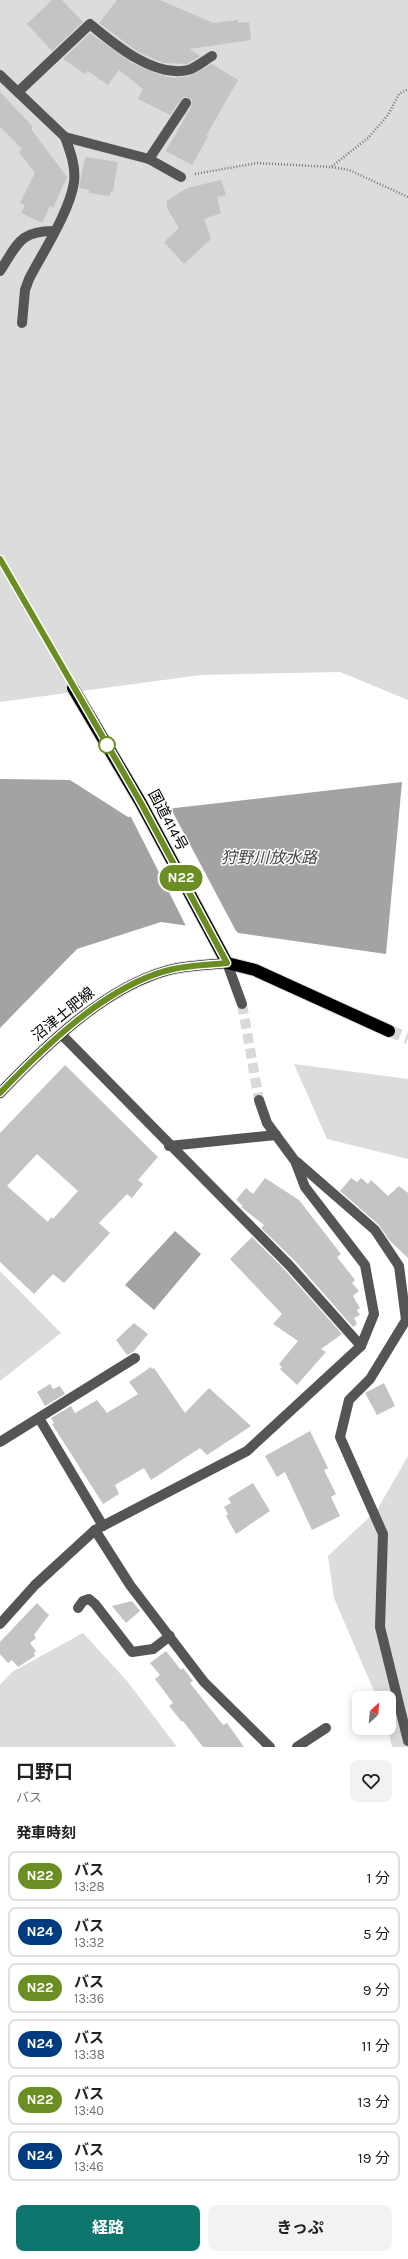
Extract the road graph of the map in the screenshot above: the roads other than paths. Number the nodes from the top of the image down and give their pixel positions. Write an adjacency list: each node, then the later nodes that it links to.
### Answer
1 (212, 56): 3 (street)
2 (0, 75): 3 (street)
3 (18, 92): 5 (street)
4 (186, 104): 6 (street)
5 (65, 137): 6 (street); 8 (street)
6 (149, 159): 7 (street)
7 (181, 176)
8 (54, 231): 9 (street); 10 (street)
9 (0, 271)
10 (22, 323)
11 (73, 688): 12 (highway, 国道414号)
12 (227, 963): 13 (street); 14 (highway); 15 (main road, 沼津土肥線)
13 (242, 1004)
14 (389, 1031)
15 (62, 1035): 16 (main road, 沼津土肥線); 19 (street)
16 (0, 1093)
17 (259, 1100): 18 (street)
18 (276, 1135): 19 (street); 20 (street)
19 (169, 1146): 21 (street)
20 (295, 1161): 21 (street); 30 (street)
21 (361, 1346): 25 (street)
22 (135, 1358): 23 (street)
23 (39, 1418): 24 (street); 25 (street)
24 (0, 1442)
25 (99, 1528): 27 (street); 28 (street)
26 (78, 1608): 28 (street)
27 (0, 1624)
28 (170, 1636): 31 (street)
29 (326, 1728): 32 (street)
30 (408, 1741)
31 (270, 1747)
32 (297, 1747)

